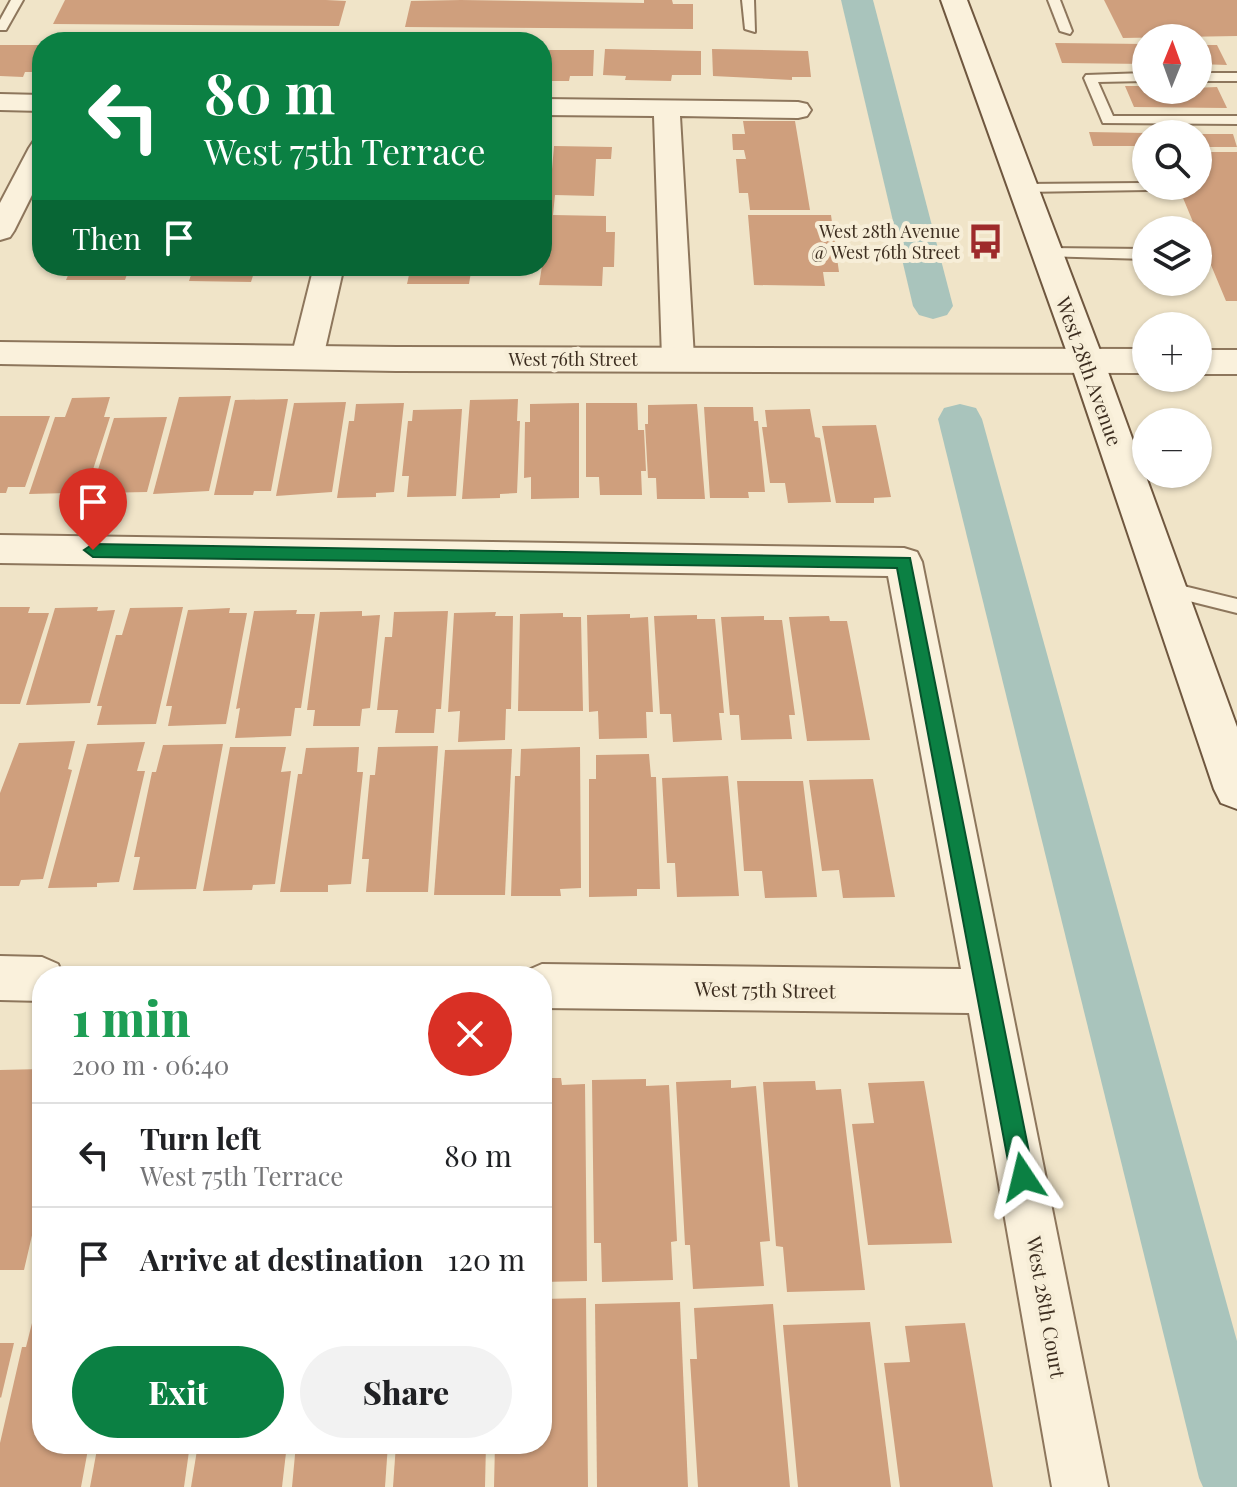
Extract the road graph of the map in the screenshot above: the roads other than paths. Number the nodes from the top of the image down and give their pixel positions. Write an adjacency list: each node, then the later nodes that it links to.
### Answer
1 (17, 0): 5 (lane)
2 (748, 0): 6 (lane)
3 (954, 0): 19 (main road, West 28th Avenue)
4 (1054, 0): 7 (lane)
5 (2, 27)
6 (751, 29)
7 (1066, 31)
8 (1132, 77): 16 (lane)
9 (1212, 77): 10 (lane)
10 (1237, 77)
11 (0, 102): 12 (street)
12 (32, 103)
13 (552, 107): 14 (street)
14 (667, 109): 15 (street); 26 (street)
15 (798, 110)
16 (1237, 120)
17 (32, 168): 20 (street)
18 (1132, 187): 19 (lane)
19 (1023, 188): 21 (main road, West 28th Avenue)
20 (0, 231)
21 (1047, 253): 22 (lane); 27 (main road, West 28th Avenue)
22 (1132, 254)
23 (327, 276): 25 (street)
24 (0, 353): 25 (main road, West 76th Street)
25 (307, 358): 26 (main road, West 76th Street)
26 (678, 358): 27 (main road, West 76th Street)
27 (1087, 361): 28 (main road, West 76th Street); 32 (main road, West 28th Avenue)
28 (1132, 361)
29 (1212, 362): 30 (main road)
30 (1237, 362)
31 (0, 549): 39 (street, West 28th Court)
32 (1167, 589): 33 (lane); 34 (main road, West 28th Avenue)
33 (1237, 606)
34 (1227, 728): 35 (main road, West 28th Avenue)
35 (1237, 789)
36 (0, 978): 37 (street)
37 (32, 979)
38 (552, 986): 39 (street, West 75th Street)
39 (988, 991): 40 (street, West 28th Court)
40 (1080, 1487)

